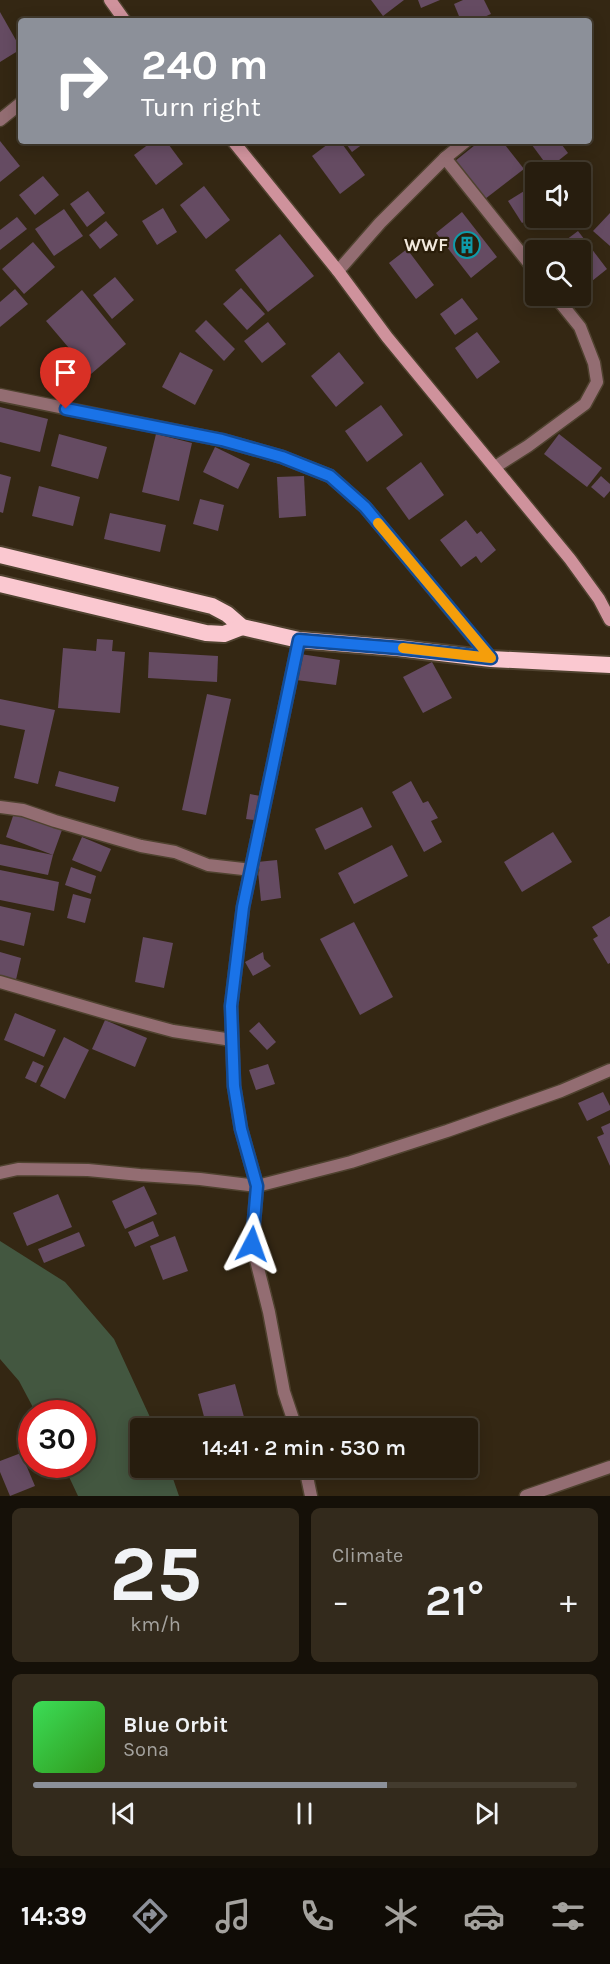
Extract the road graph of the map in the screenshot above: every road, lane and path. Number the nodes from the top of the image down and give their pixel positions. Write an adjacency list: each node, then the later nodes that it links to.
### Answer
1 (110, 0): 2 (main road)
2 (123, 18)
3 (18, 105): 4 (street)
4 (0, 120)
5 (235, 144): 9 (main road)
6 (462, 144): 7 (street)
7 (445, 158): 8 (street); 9 (street)
8 (525, 258)
9 (338, 271): 12 (main road)
10 (563, 306): 12 (street)
11 (0, 395): 18 (street)
12 (495, 467): 15 (main road)
13 (0, 555): 16 (highway)
14 (0, 584): 16 (highway)
15 (610, 620)
16 (242, 627): 17 (highway)
17 (299, 640): 18 (highway); 21 (street)
18 (491, 658): 19 (highway)
19 (610, 665)
20 (0, 807): 21 (street)
21 (252, 870): 23 (street)
22 (0, 982): 23 (street)
23 (232, 1040): 26 (street)
24 (610, 1070): 26 (street)
25 (0, 1173): 26 (street)
26 (257, 1186): 27 (street)
27 (293, 1418)
28 (610, 1467): 31 (street)
29 (307, 1478): 30 (street)
30 (311, 1496)
31 (526, 1496)

